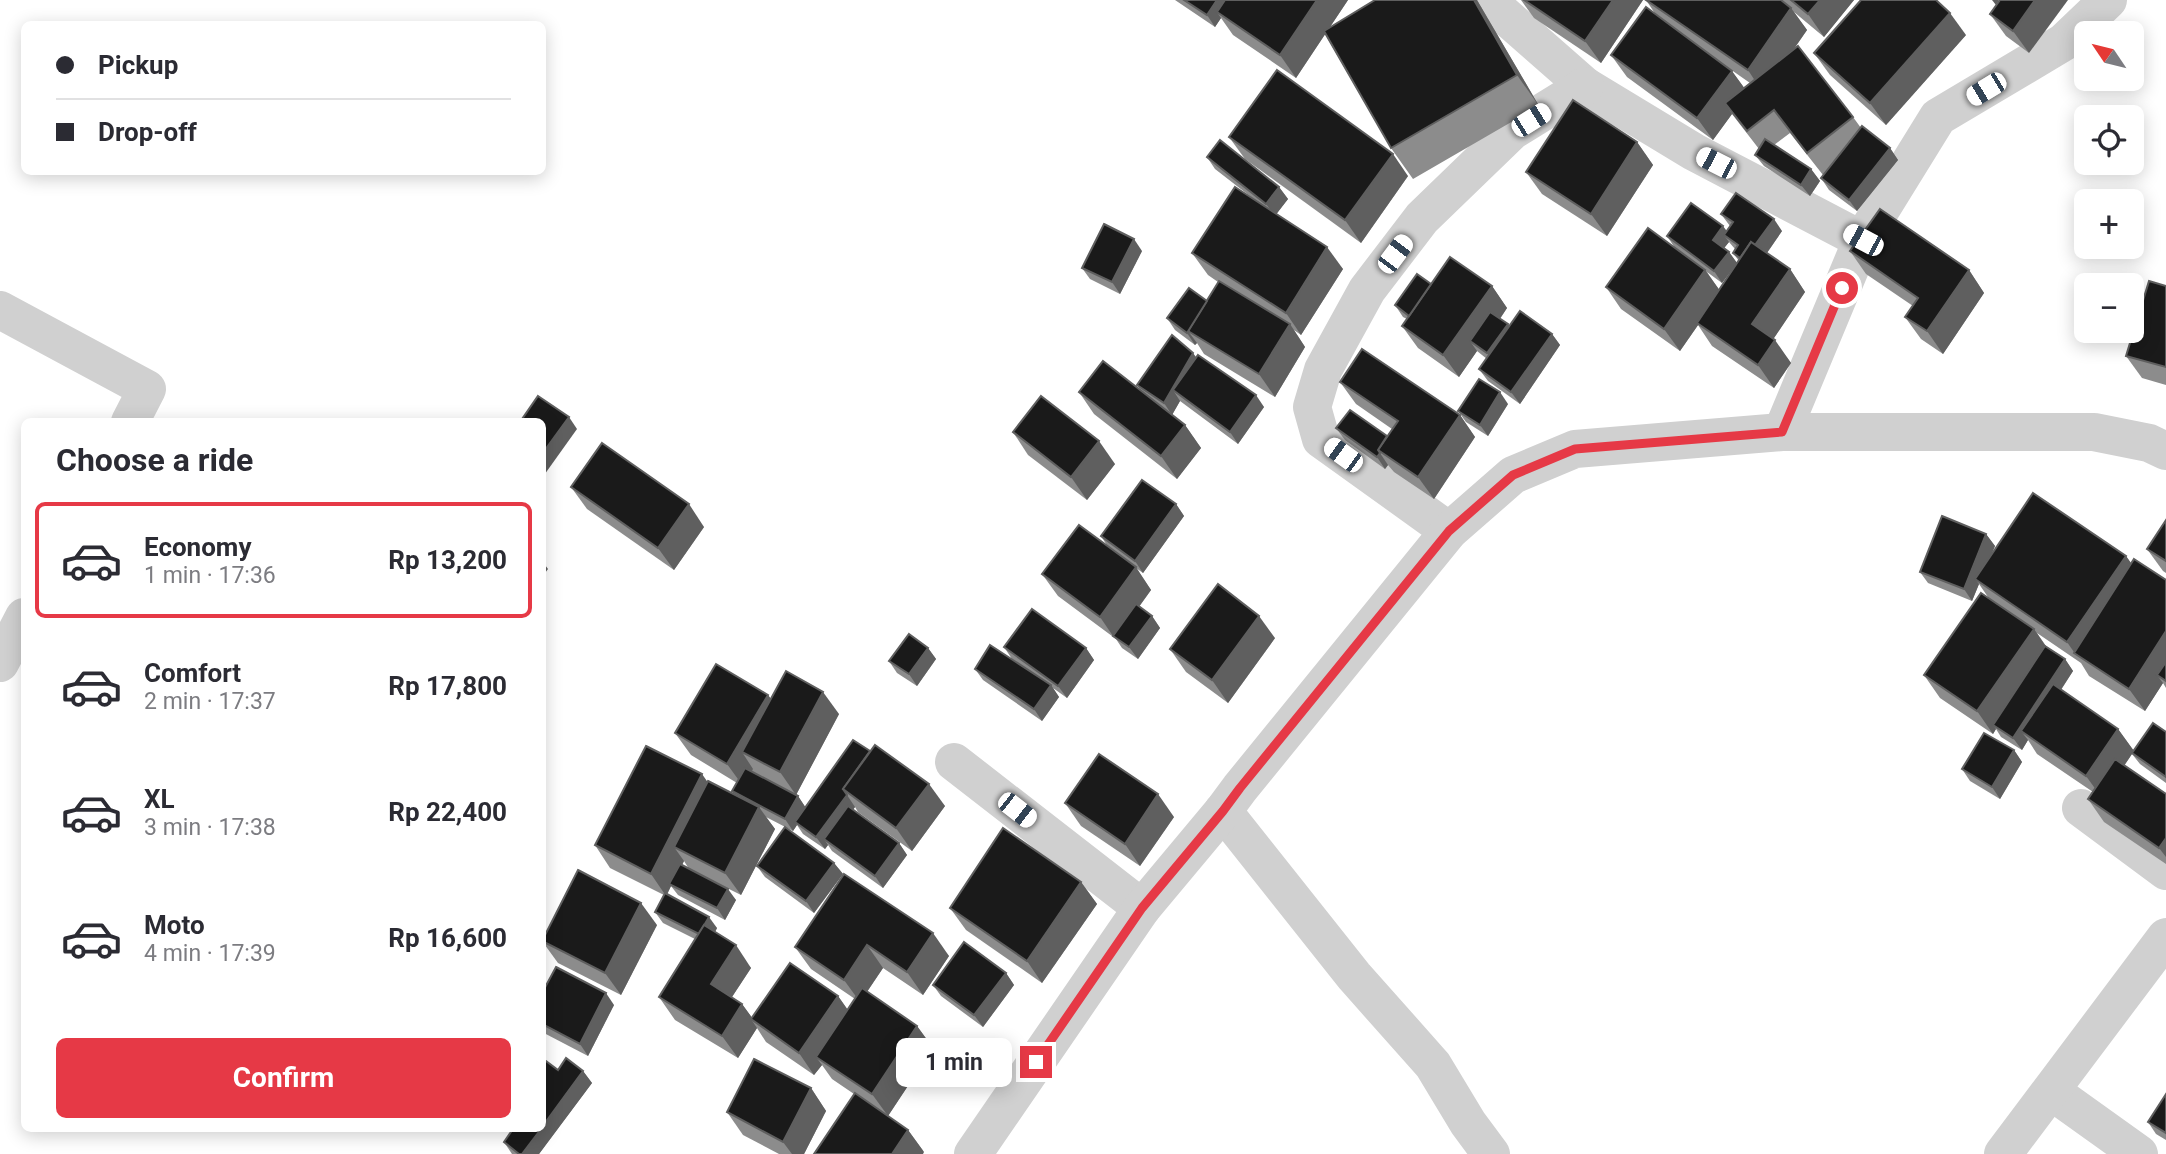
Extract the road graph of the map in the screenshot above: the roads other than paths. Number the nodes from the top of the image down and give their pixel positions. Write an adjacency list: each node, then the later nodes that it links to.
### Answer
1 (1487, 0): 3 (street)
2 (2108, 0): 4 (street)
3 (1585, 86): 4 (street); 9 (street)
4 (1863, 240): 7 (street)
5 (0, 310): 6 (street)
6 (132, 418)
7 (1782, 432): 8 (street); 9 (street)
8 (2166, 451)
9 (1449, 531): 14 (street)
10 (21, 623): 11 (street)
11 (0, 663)
12 (954, 762): 16 (street)
13 (2081, 808): 15 (street)
14 (1223, 811): 16 (street); 20 (street)
15 (2166, 871)
16 (1142, 908): 19 (street)
17 (2166, 937): 18 (street)
18 (2051, 1091): 21 (street); 22 (street)
19 (973, 1154)
20 (1491, 1154)
21 (2003, 1154)
22 (2139, 1154)

